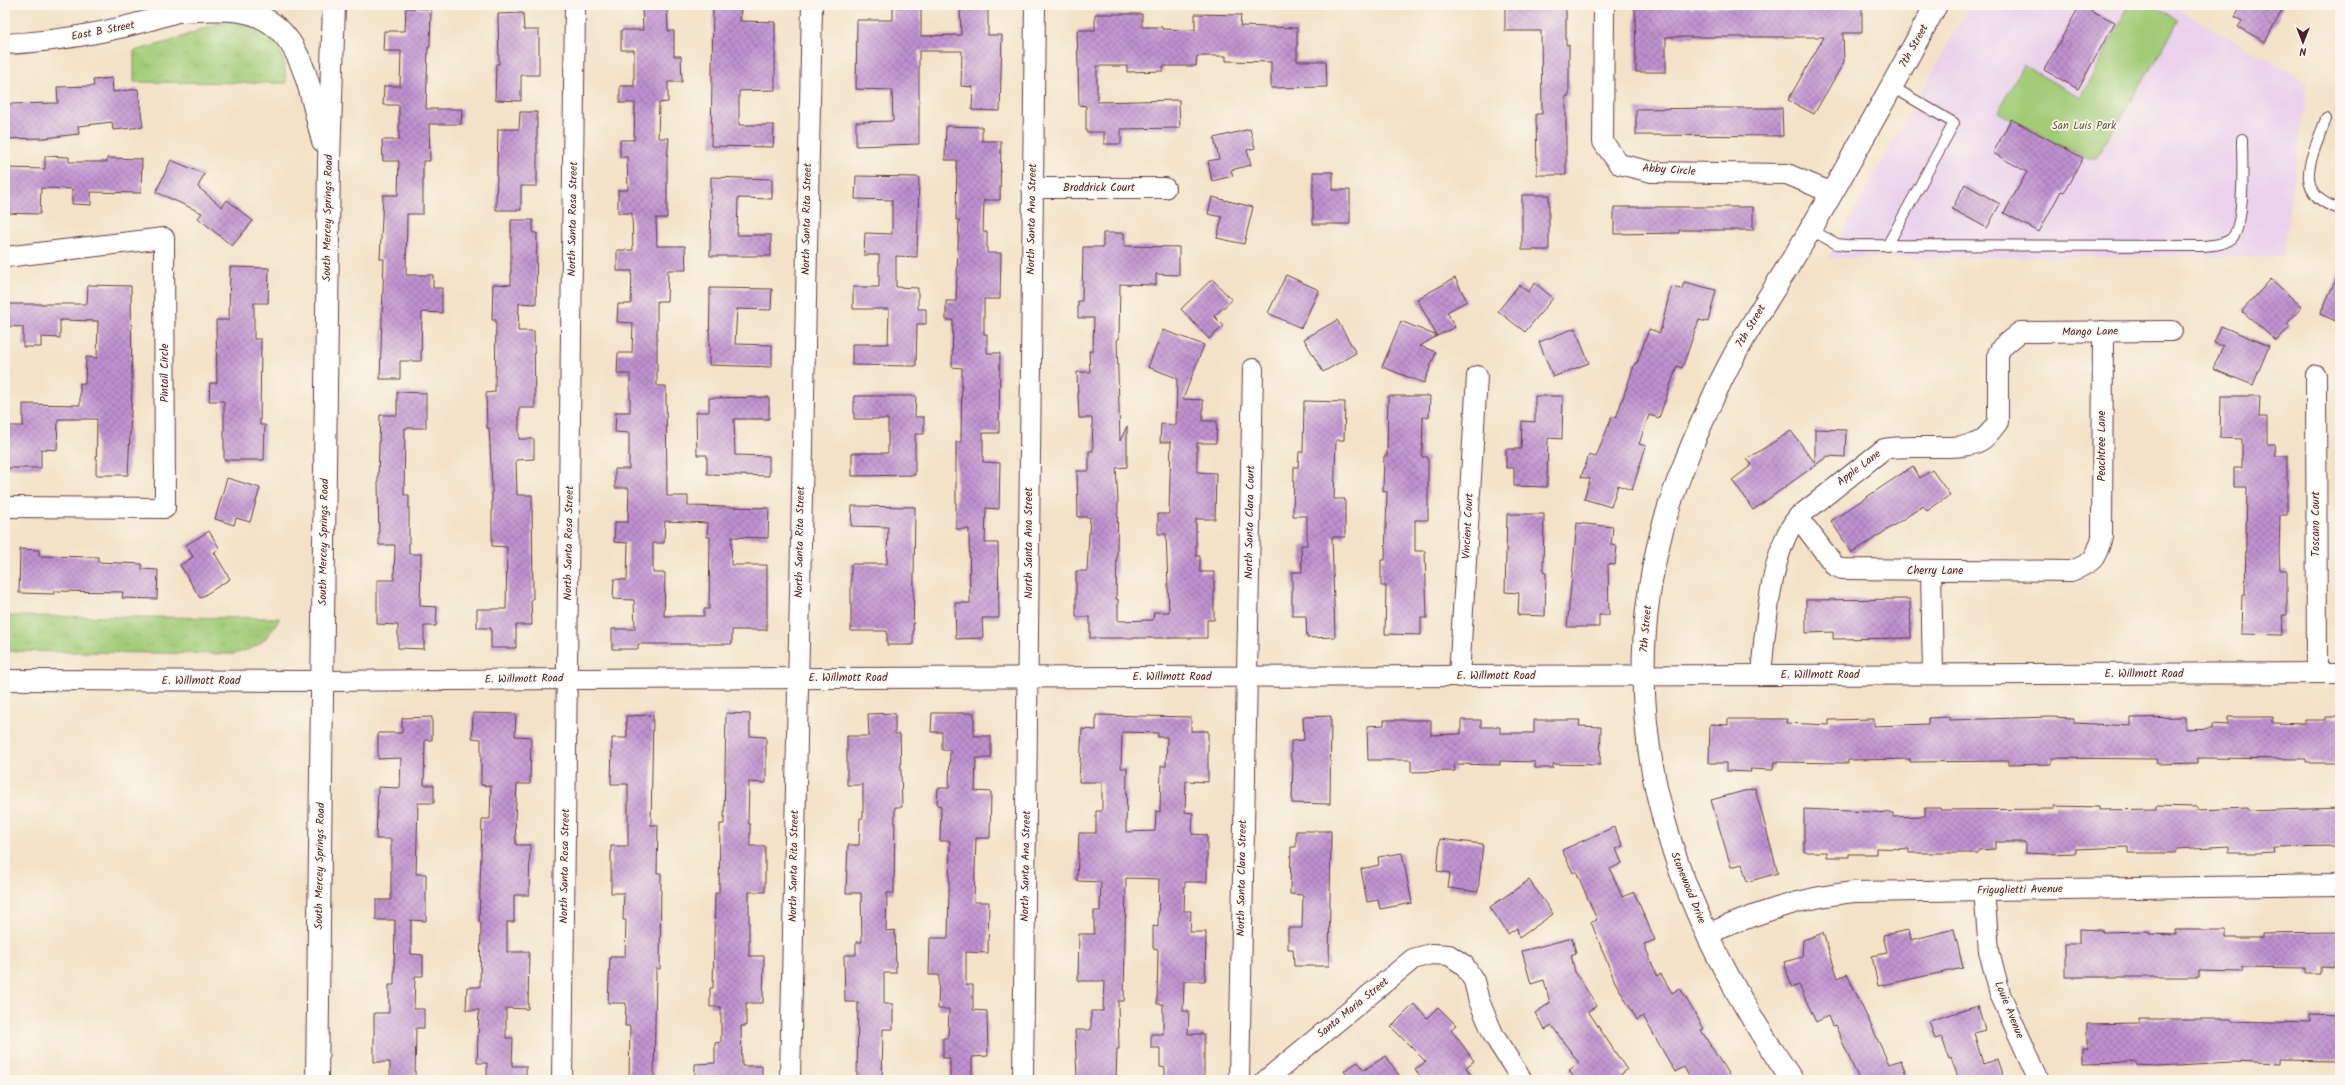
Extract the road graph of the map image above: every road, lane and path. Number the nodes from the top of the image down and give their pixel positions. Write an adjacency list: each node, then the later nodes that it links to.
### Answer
1 (334, 5): 12 (main road, South Mercey Springs Road)
2 (576, 5): 39 (street, North Santa Rosa Street)
3 (812, 5): 38 (street, North Santa Rita Street)
4 (1035, 5): 13 (street, North Santa Ana Street)
5 (1604, 5): 15 (street, Abby Circle)
6 (1936, 5): 9 (main road, 7th Street)
7 (190, 8): 8 (street, East B Street); 12 (main road)
8 (5, 44)
9 (1891, 86): 15 (main road, 7th Street); 18 (lane)
10 (2326, 119): 16 (lane)
11 (2242, 139): 18 (lane)
12 (329, 161): 41 (main road, South Mercey Springs Road)
13 (1032, 188): 14 (street, Broddrick Court); 36 (street, North Santa Ana Street)
14 (1165, 188)
15 (1832, 193): 17 (main road, 7th Street)
16 (2340, 209)
17 (1811, 230): 18 (lane); 35 (main road, 7th Street)
18 (1886, 246)
19 (5, 257): 26 (street, Pintail Circle)
20 (2103, 331): 21 (street, Mango Lane); 22 (street, Mango Lane); 28 (street, Peachtree Lane)
21 (2172, 331)
22 (2011, 338): 27 (street, Apple Lane)
23 (1253, 369): 34 (street, North Santa Clara Court)
24 (2316, 375): 30 (street, Toscano Court)
25 (1477, 376): 37 (street, Vincient Court)
26 (5, 507)
27 (1798, 517): 29 (street, Cherry Lane); 33 (street, Apple Lane)
28 (2094, 559): 29 (street, Cherry Lane)
29 (1931, 571): 32 (street)
30 (2317, 673): 31 (street, E. Willmott Road); 32 (street, E. Willmott Road)
31 (2340, 673)
32 (1933, 674): 33 (street, E. Willmott Road)
33 (1762, 675): 35 (street, E. Willmott Road)
34 (1246, 676): 36 (street, E. Willmott Road); 37 (street, E. Willmott Road); 49 (street, North Santa Clara Street)
35 (1644, 676): 37 (street, E. Willmott Road); 44 (main road, Stonewood Drive)
36 (1028, 677): 38 (street, E. Willmott Road); 48 (street, North Santa Ana Street)
37 (1459, 677)
38 (797, 678): 39 (street, E. Willmott Road); 47 (street, North Santa Rita Street)
39 (567, 679): 41 (street, E. Willmott Road); 46 (street, North Santa Rosa Street)
40 (5, 680): 41 (street, E. Willmott Road)
41 (322, 681): 45 (main road, South Mercey Springs Road)
42 (2340, 886): 43 (street, Friguglietti Avenue)
43 (1984, 890): 44 (street, Friguglietti Avenue); 53 (street, Louie Avenue)
44 (1707, 934): 52 (main road, Stonewood Drive)
45 (317, 1080)
46 (562, 1080)
47 (790, 1080)
48 (1022, 1080)
49 (1239, 1080)
50 (1266, 1080): 51 (street, Santa Maria Street)
51 (1522, 1080)
52 (1792, 1080)
53 (2039, 1080)

